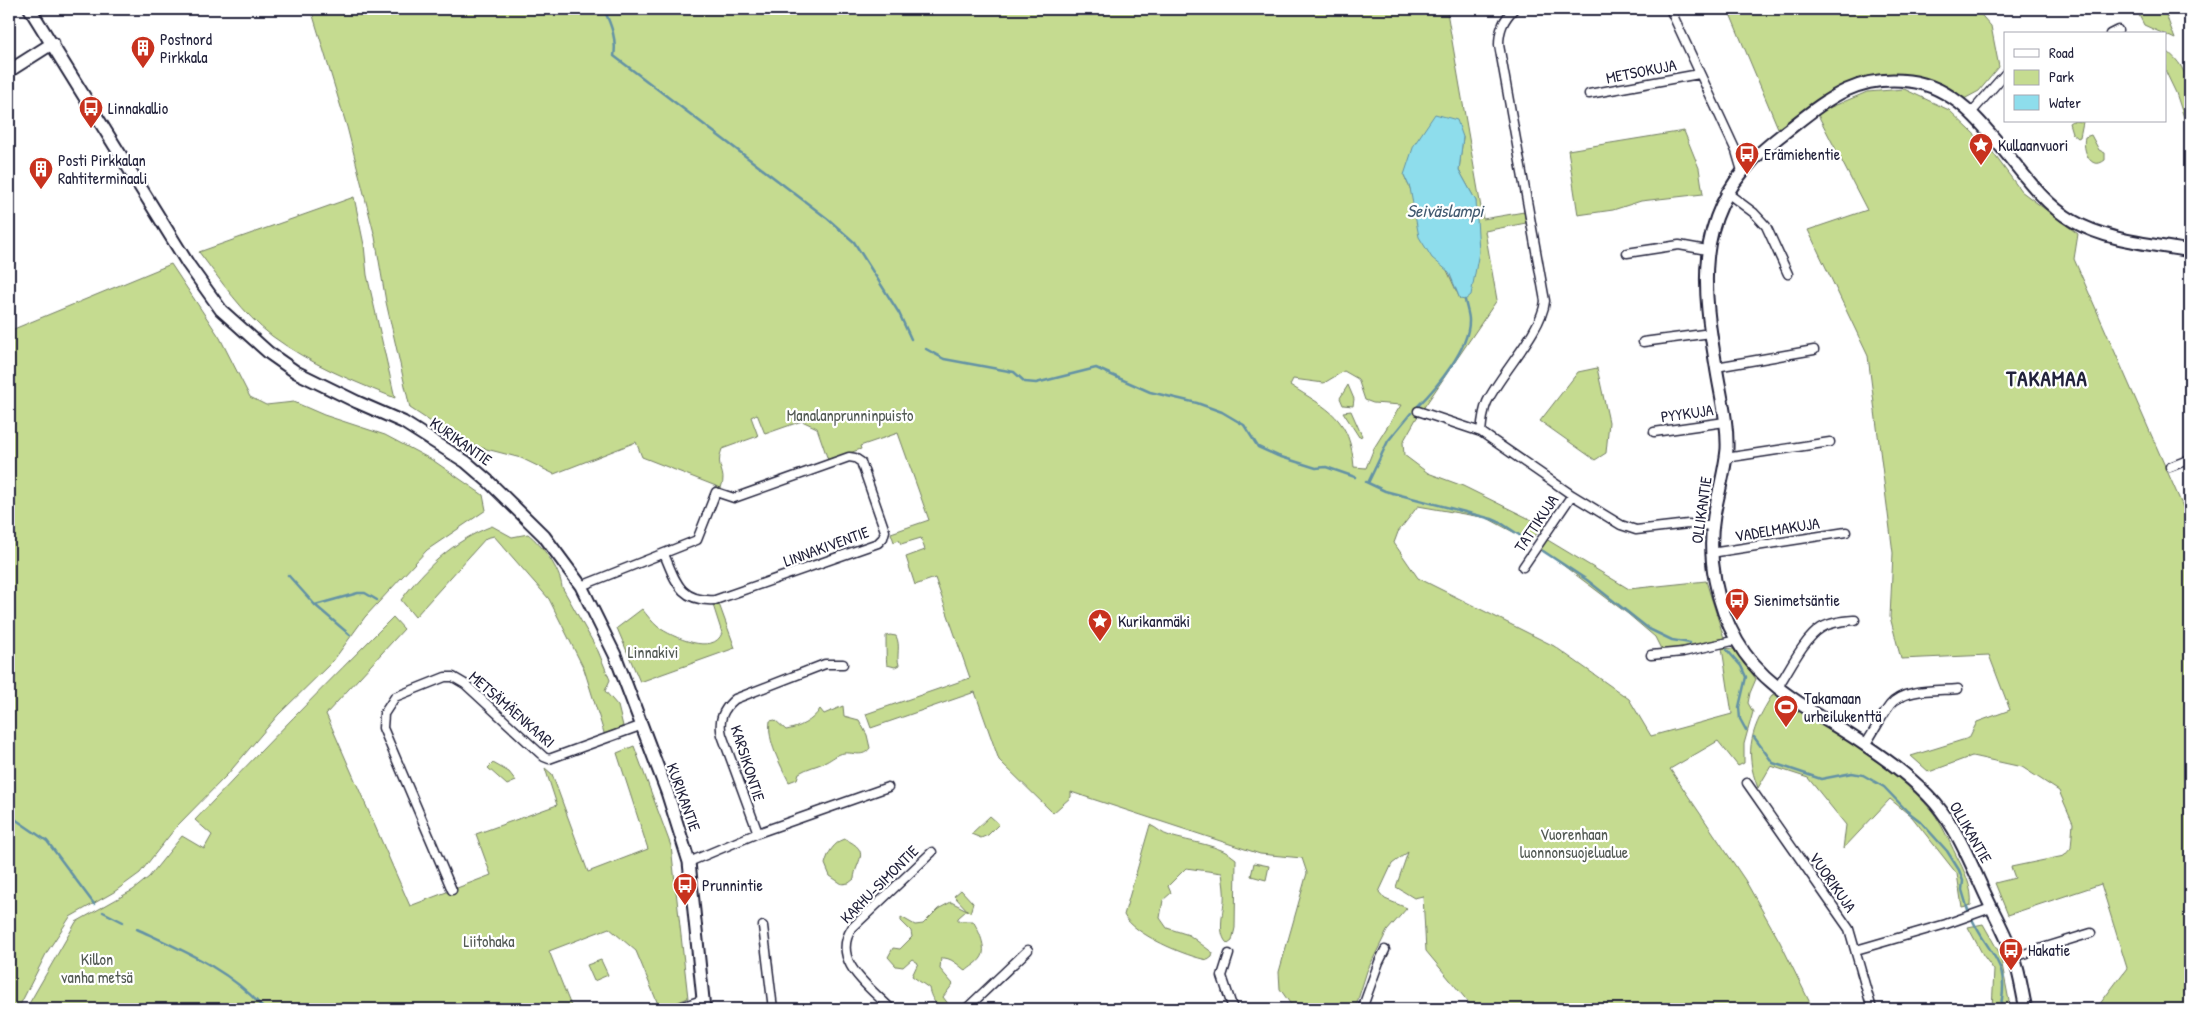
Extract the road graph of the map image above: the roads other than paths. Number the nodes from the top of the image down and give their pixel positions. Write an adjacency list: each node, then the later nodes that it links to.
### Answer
1 (30, 9): 4 (street, KURIKANTIE)
2 (1514, 9): 22 (street)
3 (1670, 9): 6 (street)
4 (53, 43): 5 (street); 34 (street, KURIKANTIE)
5 (9, 71)
6 (1699, 74): 8 (street, METSOKUJA); 10 (street)
7 (2004, 75): 9 (street)
8 (1589, 94)
9 (1971, 113): 10 (street, OLLIKANTIE); 13 (street, OLLIKANTIE)
10 (1742, 171): 11 (street, OLLIKANTIE)
11 (1726, 192): 12 (street, OLLIKANTIE); 15 (street)
12 (1707, 250): 14 (street); 16 (street, OLLIKANTIE)
13 (2190, 251)
14 (1627, 253)
15 (1788, 274)
16 (1711, 332): 17 (street); 19 (street, OLLIKANTIE)
17 (1642, 342)
18 (1814, 350): 19 (street)
19 (1716, 367): 21 (street, OLLIKANTIE)
20 (1418, 410): 22 (street)
21 (1725, 422): 23 (street, PYYKUJA); 25 (street, OLLIKANTIE)
22 (1480, 432): 28 (street)
23 (1654, 432)
24 (1830, 442): 25 (street)
25 (1725, 458): 29 (street, OLLIKANTIE)
26 (2190, 459): 27 (street)
27 (2170, 467)
28 (1572, 495): 29 (street); 33 (street, TATTIKUJA)
29 (1713, 526): 31 (street, OLLIKANTIE)
30 (1846, 532): 31 (street, VADELMAKUJA)
31 (1711, 553): 36 (street, OLLIKANTIE)
32 (664, 554): 32 (street, LINNAKIVENTIE); 34 (street, LINNAKIVENTIE)
33 (1523, 567)
34 (581, 586): 41 (street, KURIKANTIE)
35 (1855, 620): 39 (street)
36 (1737, 640): 37 (street); 39 (street, OLLIKANTIE)
37 (1651, 655)
38 (843, 664): 45 (street, KARSIKONTIE)
39 (1779, 688): 42 (street, OLLIKANTIE)
40 (1958, 689): 42 (street)
41 (640, 726): 47 (street, KURIKANTIE); 48 (street, METSÄMÄENKAARI)
42 (1865, 745): 49 (street, OLLIKANTIE)
43 (1748, 783): 54 (street, VUORIKUJA)
44 (888, 787): 45 (street)
45 (758, 834): 47 (street)
46 (932, 852): 60 (street, KARHU-SIMONTIE)
47 (689, 862): 57 (street, KURIKANTIE)
48 (452, 890)
49 (1991, 908): 54 (street); 56 (street, OLLIKANTIE)
50 (763, 926): 59 (street)
51 (2091, 933): 56 (street)
52 (1028, 950): 61 (street)
53 (1385, 950): 63 (street)
54 (1856, 950): 64 (street, VUORIKUJA)
55 (1229, 954): 62 (street)
56 (2014, 956): 65 (street, OLLIKANTIE)
57 (703, 1005): 58 (street)
58 (675, 1009)
59 (773, 1009)
60 (891, 1009)
61 (966, 1009)
62 (1233, 1009)
63 (1362, 1009)
64 (1872, 1009)
65 (2026, 1009)

